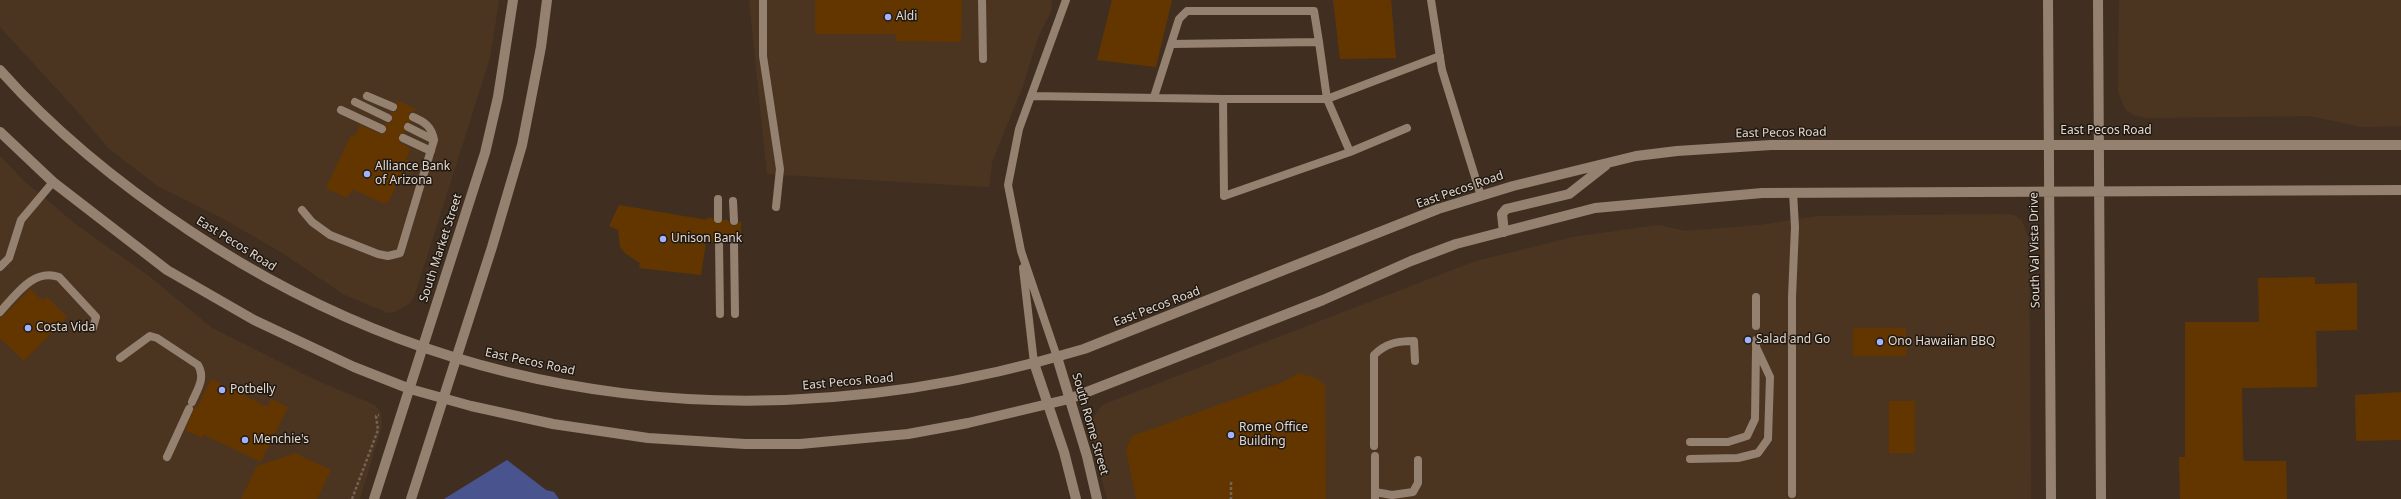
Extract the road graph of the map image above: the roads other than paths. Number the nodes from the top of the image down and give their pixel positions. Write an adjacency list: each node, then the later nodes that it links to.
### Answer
1 (513, 0): 59 (main road, South Market Street)
2 (547, 0): 62 (main road)
3 (763, 0): 44 (lane)
4 (982, 0): 12 (lane)
5 (1066, 0): 15 (lane)
6 (1431, 0): 11 (lane)
7 (2048, 0): 30 (main road, South Val Vista Drive)
8 (2098, 0): 31 (main road)
9 (1319, 42): 10 (lane); 10 (lane); 18 (lane)
10 (1172, 44): 16 (lane)
11 (1440, 56): 18 (lane); 41 (lane)
12 (983, 58)
13 (0, 70): 59 (main road, East Pecos Road)
14 (367, 96): 20 (lane)
15 (1031, 96): 16 (lane); 51 (lane)
16 (1154, 97): 17 (lane)
17 (1223, 99): 18 (lane); 34 (lane)
18 (1327, 99): 34 (lane)
19 (355, 102): 23 (lane)
20 (393, 107)
21 (342, 110): 26 (lane)
22 (413, 117): 29 (lane)
23 (388, 118)
24 (408, 127): 29 (lane)
25 (1407, 128): 34 (lane)
26 (382, 129)
27 (0, 132): 36 (main road)
28 (403, 138): 33 (lane)
29 (434, 140): 33 (lane)
30 (2047, 144): 31 (main road, East Pecos Road); 35 (main road, East Pecos Road); 38 (main road, South Val Vista Drive)
31 (2099, 144): 32 (main road, East Pecos Road); 39 (main road)
32 (2401, 145)
33 (431, 151): 45 (lane)
34 (1350, 152)
35 (1609, 162): 41 (main road, East Pecos Road); 48 (main road)
36 (52, 182): 52 (lane); 65 (main road)
37 (2401, 190): 39 (main road)
38 (2048, 191): 39 (main road); 40 (main road); 81 (main road, South Val Vista Drive)
39 (2099, 191): 82 (main road)
40 (1793, 192): 48 (main road); 75 (lane)
41 (1480, 196): 60 (main road, East Pecos Road)
42 (718, 199): 46 (lane)
43 (733, 201): 47 (lane)
44 (776, 207)
45 (302, 210)
46 (718, 219)
47 (734, 221)
48 (1504, 232): 67 (main road)
49 (719, 242): 55 (lane)
50 (734, 242): 56 (lane)
51 (1021, 251): 60 (lane); 64 (lane)
52 (0, 267)
53 (1756, 297): 57 (lane)
54 (0, 312): 58 (lane)
55 (720, 314)
56 (735, 314)
57 (1756, 326)
58 (93, 328)
59 (423, 348): 62 (main road, East Pecos Road); 65 (main road, South Market Street)
60 (1056, 357): 64 (main road, East Pecos Road); 67 (main road, South Rome Street)
61 (120, 358): 72 (lane)
62 (454, 358): 64 (main road, East Pecos Road); 66 (main road)
63 (1415, 361): 70 (lane)
64 (1034, 363): 68 (main road)
65 (410, 389): 66 (main road); 77 (main road, South Market Street)
66 (442, 398): 68 (main road); 78 (main road)
67 (1069, 398): 68 (main road); 80 (main road, South Rome Street)
68 (1046, 405): 79 (main road)
69 (1690, 442): 73 (lane)
70 (1374, 446)
71 (1375, 456): 76 (lane)
72 (167, 457)
73 (1690, 459)
74 (1418, 460): 76 (lane)
75 (1792, 494)
76 (1375, 496)
77 (374, 499)
78 (411, 499)
79 (1076, 499)
80 (1097, 499)
81 (2051, 499)
82 (2100, 499)

